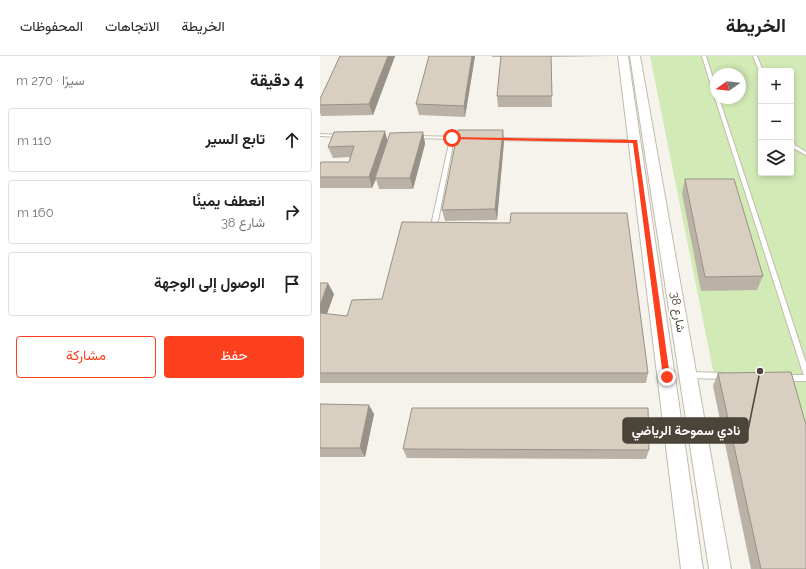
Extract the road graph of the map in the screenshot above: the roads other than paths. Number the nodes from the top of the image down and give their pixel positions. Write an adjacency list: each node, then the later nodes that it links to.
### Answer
1 (704, 56): 5 (lane)
2 (755, 56): 4 (lane)
3 (630, 62): 13 (street, شارع 38); 18 (street, شارع 38)
4 (760, 68)
5 (710, 75)
6 (719, 104): 17 (lane)
7 (320, 135): 8 (lane)
8 (343, 136)
9 (414, 137): 10 (lane)
10 (452, 138): 11 (lane); 16 (lane)
11 (468, 138)
12 (492, 138): 13 (lane)
13 (635, 141): 22 (street, شارع 38)
14 (794, 147): 15 (lane)
15 (806, 154)
16 (434, 221)
17 (806, 372)
18 (688, 375): 19 (lane); 23 (street, شارع 38)
19 (734, 376)
20 (781, 378): 21 (lane)
21 (806, 378)
22 (692, 569)
23 (720, 569)

